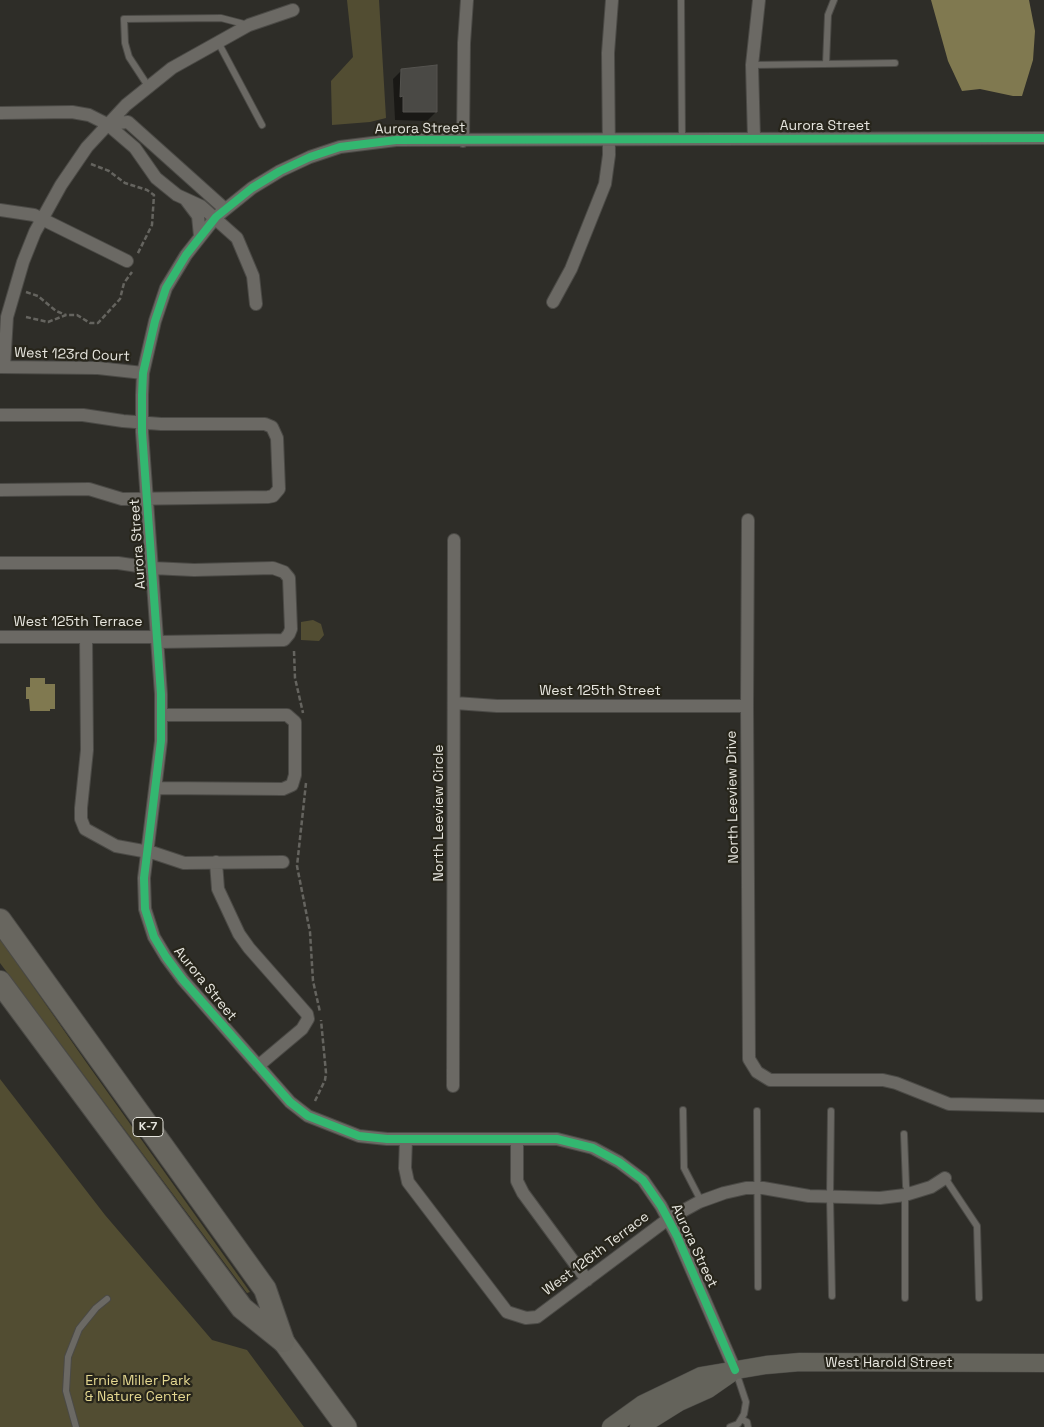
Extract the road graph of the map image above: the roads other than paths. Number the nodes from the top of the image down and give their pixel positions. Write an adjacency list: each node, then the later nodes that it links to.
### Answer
1 (467, 0): 20 (street)
2 (612, 0): 17 (street)
3 (681, 0): 19 (lane)
4 (759, 0): 11 (street)
5 (834, 0): 10 (lane)
6 (293, 10): 7 (street)
7 (249, 25): 8 (street); 12 (lane)
8 (218, 42): 12 (street); 15 (lane)
9 (895, 63): 10 (lane)
10 (826, 64): 11 (lane)
11 (752, 65): 18 (street)
12 (148, 86): 14 (street)
13 (0, 113): 14 (street)
14 (108, 124): 21 (street); 23 (street); 24 (street)
15 (262, 125)
16 (1044, 138): 18 (street, Aurora Street)
17 (608, 139): 19 (street, Aurora Street); 20 (street, Aurora Street); 27 (street)
18 (754, 139): 19 (street, Aurora Street)
19 (682, 140)
20 (463, 141): 23 (street, Aurora Street)
21 (184, 198): 23 (street); 25 (street)
22 (0, 210): 24 (street)
23 (220, 213): 25 (street, Aurora Street); 28 (street)
24 (42, 219): 26 (street); 29 (street)
25 (200, 236): 30 (street, Aurora Street)
26 (127, 261)
27 (553, 302)
28 (256, 304)
29 (2, 367): 30 (street, West 123rd Court)
30 (143, 373): 32 (street, Aurora Street)
31 (0, 415): 32 (street)
32 (143, 422): 34 (street, Aurora Street); 34 (street)
33 (0, 490): 34 (street)
34 (148, 498): 38 (street, Aurora Street)
35 (748, 520): 43 (street, North Leeview Drive)
36 (454, 540): 42 (street, North Leeview Circle)
37 (0, 563): 38 (street)
38 (152, 568): 41 (street, Aurora Street); 41 (street, West 125th Terrace)
39 (0, 637): 40 (street, West 125th Terrace)
40 (86, 637): 41 (street, West 125th Terrace); 46 (street)
41 (157, 639): 44 (street, Aurora Street)
42 (454, 703): 43 (street, West 125th Street); 52 (street, North Leeview Circle)
43 (746, 706): 53 (street, North Leeview Drive)
44 (161, 715): 45 (street, Aurora Street); 45 (street)
45 (156, 788): 46 (street, Aurora Street)
46 (147, 852): 47 (street); 51 (street, Aurora Street)
47 (216, 862): 48 (street); 51 (street)
48 (283, 862)
49 (0, 920): 72 (highway, K-7)
50 (0, 982): 72 (highway, K-7)
51 (258, 1066): 58 (street, Aurora Street)
52 (453, 1086)
53 (1044, 1106)
54 (683, 1110): 64 (lane)
55 (757, 1111): 61 (lane)
56 (832, 1111): 63 (lane)
57 (904, 1134): 62 (lane)
58 (406, 1139): 59 (street, Aurora Street); 66 (street, West 126th Terrace)
59 (517, 1139): 65 (street, Aurora Street); 66 (street)
60 (945, 1178): 62 (street, West 126th Terrace); 70 (lane)
61 (758, 1188): 63 (street, West 126th Terrace); 64 (street, West 126th Terrace); 67 (lane)
62 (907, 1194): 63 (street, West 126th Terrace); 69 (lane)
63 (830, 1197): 68 (lane)
64 (701, 1201): 65 (street, West 126th Terrace)
65 (668, 1219): 66 (street, West 126th Terrace); 74 (street, Aurora Street)
66 (587, 1280)
67 (758, 1287)
68 (832, 1296)
69 (905, 1298)
70 (979, 1298)
71 (107, 1299): 76 (lane)
72 (283, 1341): 77 (highway, K-7)
73 (1044, 1363): 74 (main road, West Harold Street)
74 (735, 1370): 75 (lane); 78 (main road, West Harold Street); 79 (main road, West Harold Street)
75 (741, 1419): 80 (lane); 81 (lane)
76 (76, 1427)
77 (346, 1427)
78 (611, 1427)
79 (639, 1427)
80 (730, 1427)
81 (748, 1427)

